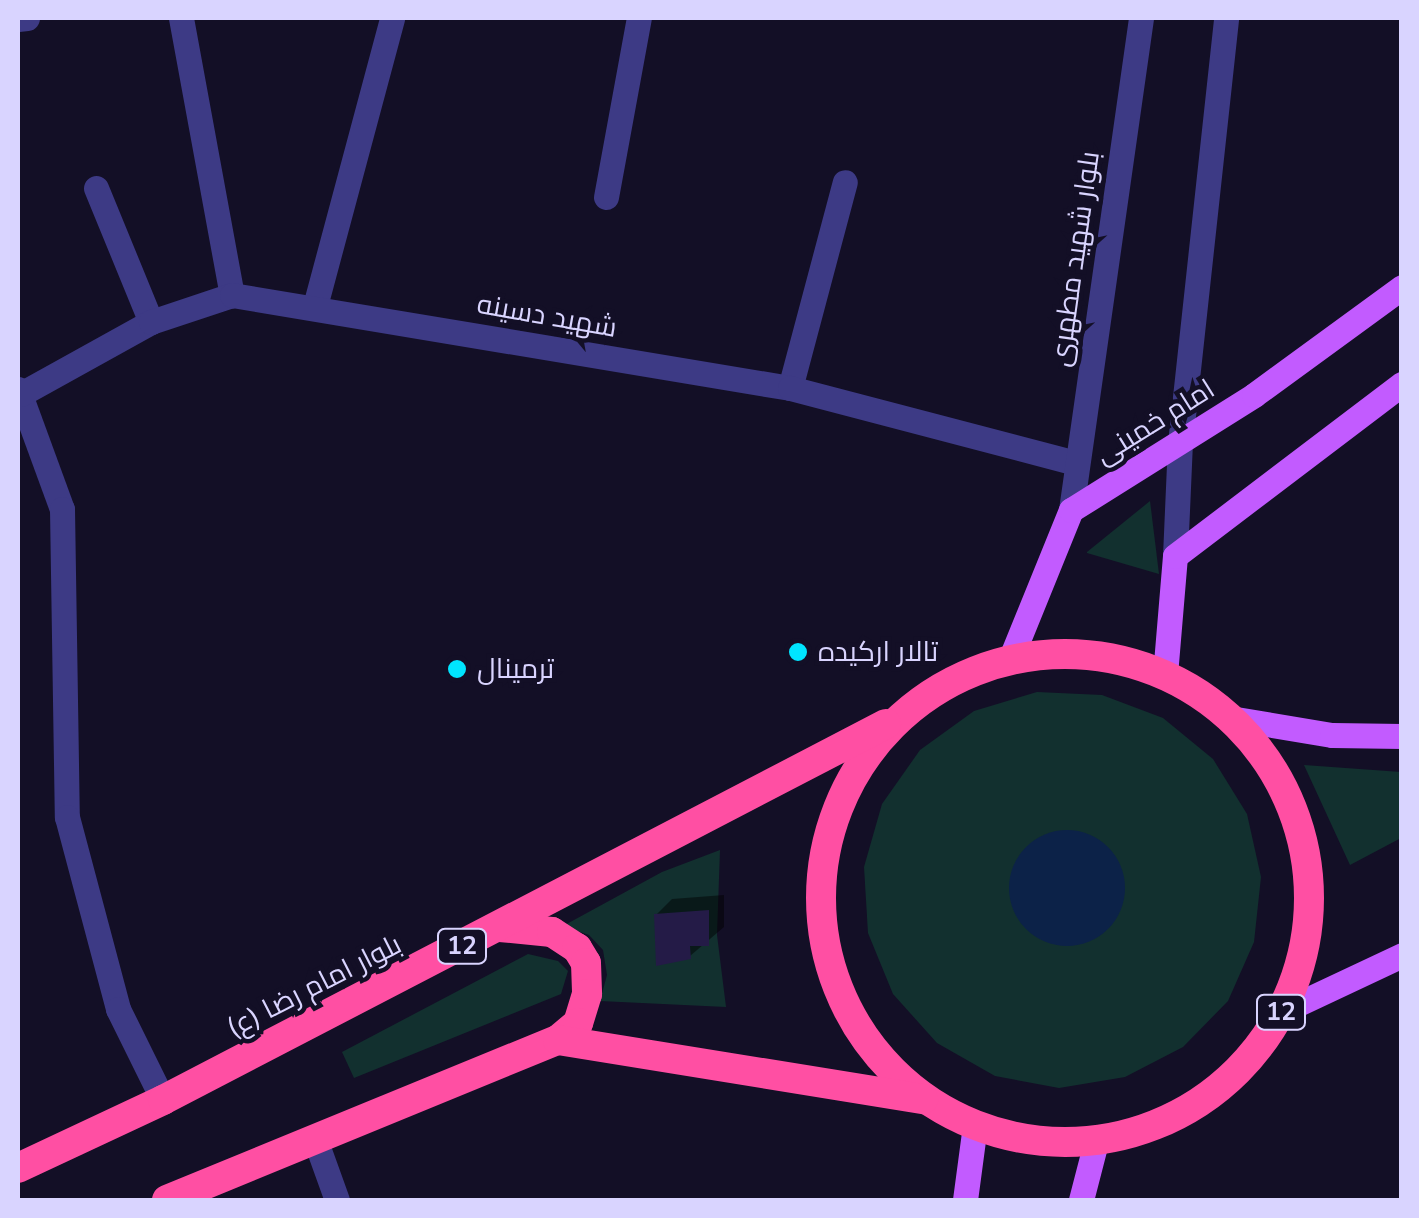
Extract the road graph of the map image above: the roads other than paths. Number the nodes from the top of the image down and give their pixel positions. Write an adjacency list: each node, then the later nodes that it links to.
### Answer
1 (27, 18): 7 (street)
2 (182, 18): 12 (street)
3 (392, 18): 13 (street)
4 (639, 18): 10 (street)
5 (1141, 18): 19 (street, بلوار شهید مطهری)
6 (1226, 18): 18 (street)
7 (18, 19)
8 (846, 182): 16 (street)
9 (96, 188): 14 (street)
10 (606, 196)
11 (1402, 287): 18 (main road, امام خمینی)
12 (232, 295): 13 (street, شهید دسینه); 14 (street, شهید دسینه)
13 (315, 306): 16 (street, شهید دسینه)
14 (152, 322): 17 (street, شهید دسینه)
15 (1402, 384): 21 (main road)
16 (790, 388): 19 (street, شهید دسینه)
17 (19, 392): 31 (street)
18 (1180, 443): 20 (main road, امام خمینی); 21 (street)
19 (1076, 462): 20 (street, بلوار شهید مطهری)
20 (1070, 510): 22 (main road)
21 (1175, 556): 23 (main road)
22 (1010, 660): 23 (highway, 12); 24 (highway, 12)
23 (1164, 675): 25 (highway, 12)
24 (902, 716): 27 (highway, بلوار امام رضا (ع) / 12); 32 (highway, 12)
25 (1230, 718): 26 (main road, 12); 29 (highway, 12)
26 (1402, 736)
27 (500, 927): 30 (highway); 31 (highway, بلوار امام رضا (ع) / 12)
28 (1402, 955): 29 (main road, 12)
29 (1281, 1012): 35 (highway, 12)
30 (558, 1040): 32 (highway, 12); 34 (highway)
31 (164, 1100): 36 (highway, بلوار امام رضا (ع) / 12)
32 (926, 1100): 33 (highway, 12)
33 (975, 1126): 35 (highway, 12); 39 (main road)
34 (316, 1138): 37 (highway); 38 (street)
35 (1096, 1142): 40 (main road)
36 (18, 1168)
37 (167, 1200)
38 (337, 1200)
39 (965, 1200)
40 (1081, 1200)

